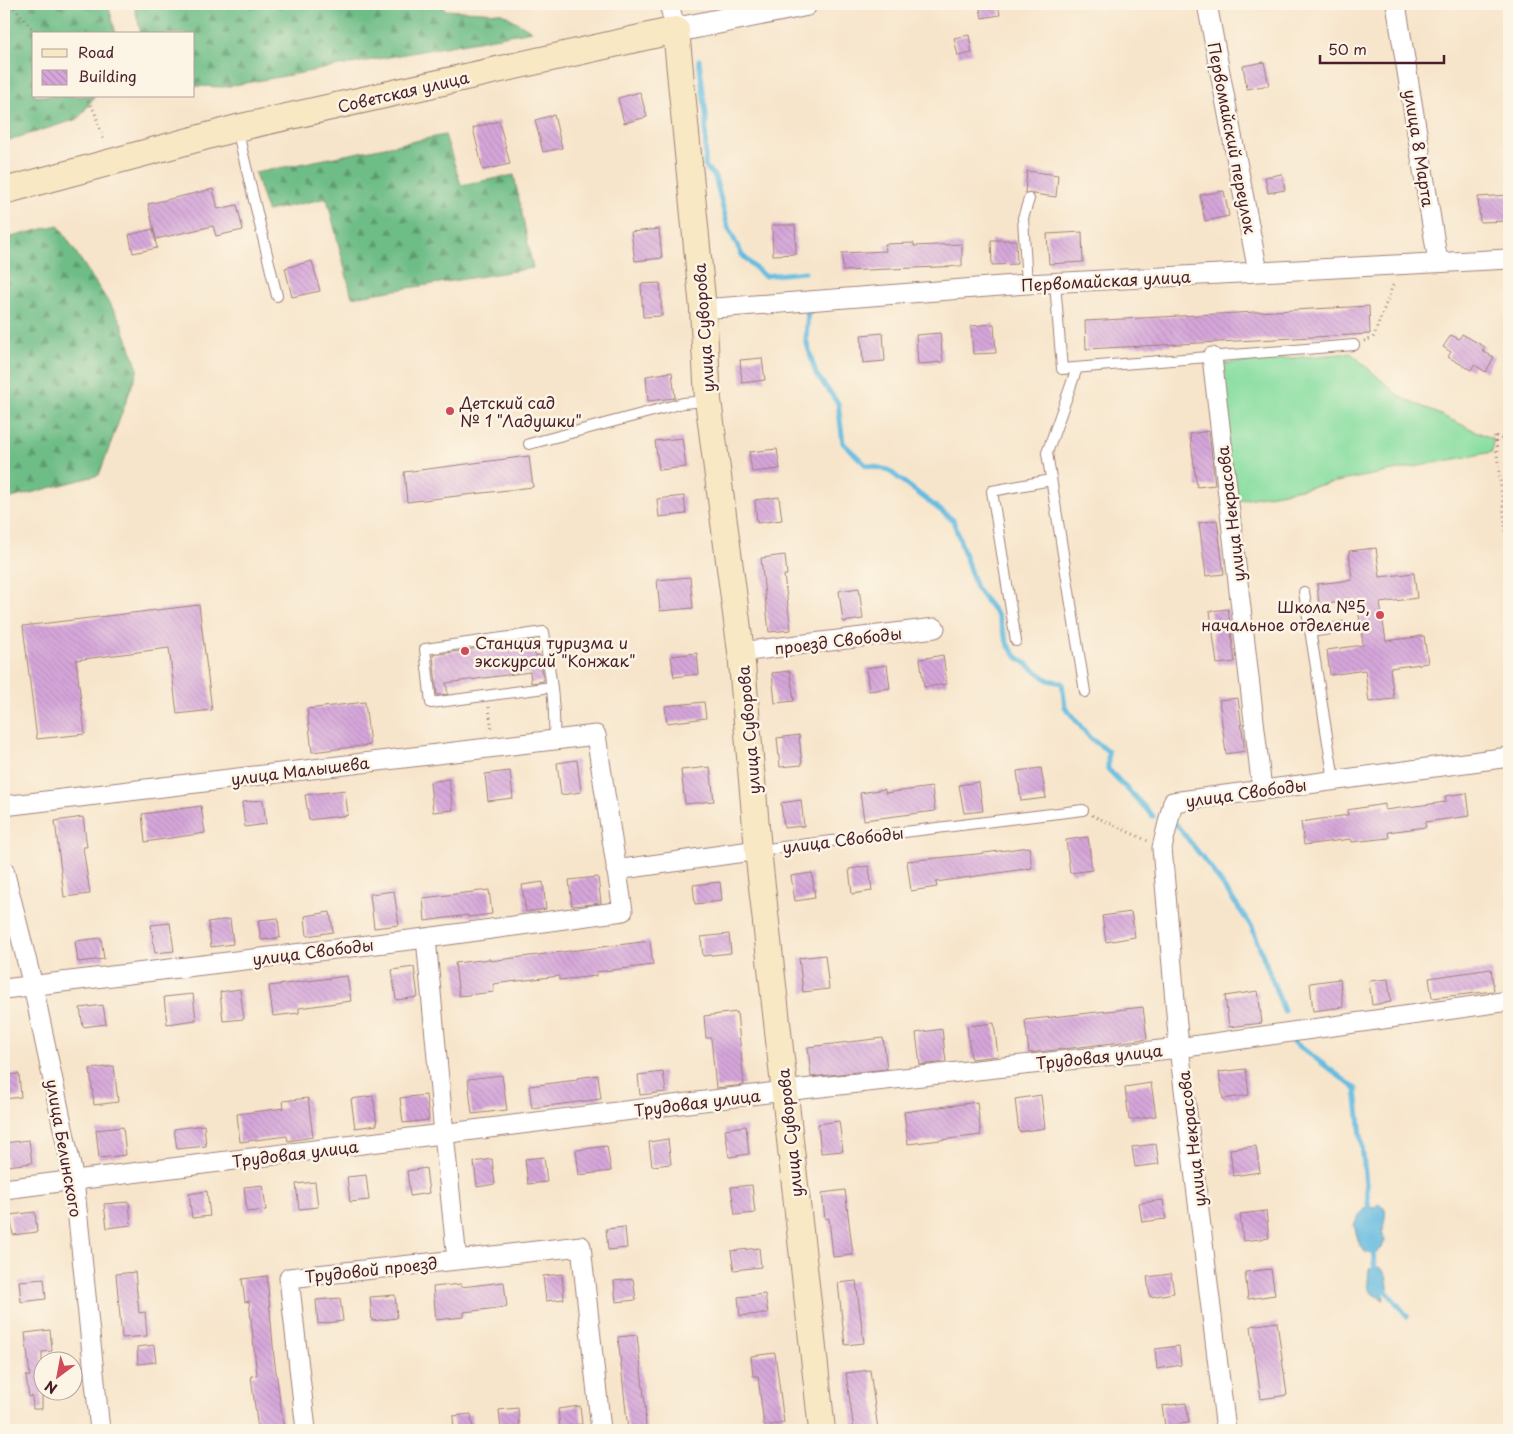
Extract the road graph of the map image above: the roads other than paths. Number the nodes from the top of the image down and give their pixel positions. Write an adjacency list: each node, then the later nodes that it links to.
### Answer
1 (668, 4): 5 (street)
2 (806, 4): 5 (street, Советская улица)
3 (1207, 4): 11 (street, Первомайский переулок)
4 (1396, 4): 10 (street, улица 8 Марта)
5 (676, 30): 6 (main road, Советская улица); 15 (main road, улица Суворова)
6 (237, 128): 7 (main road, Советская улица); 14 (lane)
7 (4, 191)
8 (1029, 199): 13 (lane)
9 (1509, 259): 10 (street, Первомайская улица)
10 (1438, 262): 11 (street, Первомайская улица)
11 (1258, 272): 12 (street, Первомайская улица)
12 (1055, 283): 13 (street, Первомайская улица); 18 (lane)
13 (1027, 284): 15 (street, Первомайская улица)
14 (277, 296)
15 (703, 309): 19 (main road, улица Суворова)
16 (1354, 345): 17 (lane)
17 (1212, 357): 18 (lane); 33 (street, улица Некрасова)
18 (1077, 368): 21 (lane)
19 (708, 400): 20 (lane); 27 (main road, улица Суворова)
20 (529, 444)
21 (1051, 480): 26 (lane); 29 (lane)
22 (1304, 592): 25 (lane)
23 (1343, 627): 25 (lane)
24 (935, 628): 27 (street, проезд Свободы)
25 (1310, 632): 32 (lane)
26 (1016, 641)
27 (741, 652): 37 (main road, улица Суворова)
28 (552, 687): 28 (lane); 30 (lane)
29 (1085, 692)
30 (554, 740): 34 (street, улица Малышева); 39 (street, улица Малышева)
31 (1509, 757): 32 (street, улица Свободы)
32 (1334, 780): 33 (street, улица Свободы)
33 (1262, 790): 36 (street, улица Свободы)
34 (4, 806)
35 (1084, 810): 37 (lane, улица Свободы)
36 (1162, 848): 44 (street, улица Некрасова)
37 (758, 850): 39 (street); 45 (main road, улица Суворова)
38 (4, 870): 41 (street, улица Белинского)
39 (616, 870): 40 (street, улица Свободы)
40 (426, 938): 41 (street, улица Свободы); 46 (street, Трудовой проезд)
41 (33, 986): 42 (street, улица Свободы); 47 (street, улица Белинского)
42 (4, 989)
43 (1509, 1001): 44 (street, Трудовая улица)
44 (1179, 1048): 45 (street, Трудовая улица); 54 (street, улица Некрасова)
45 (784, 1091): 46 (street, Трудовая улица); 53 (main road, улица Суворова)
46 (444, 1134): 47 (street, Трудовая улица); 49 (street, Трудовой проезд)
47 (74, 1180): 48 (street, Трудовая улица); 50 (street, улица Белинского)
48 (4, 1189)
49 (457, 1260): 51 (street, Трудовой проезд); 52 (street, Трудовой проезд)
50 (100, 1430)
51 (306, 1430)
52 (601, 1430)
53 (822, 1430)
54 (1226, 1430)

